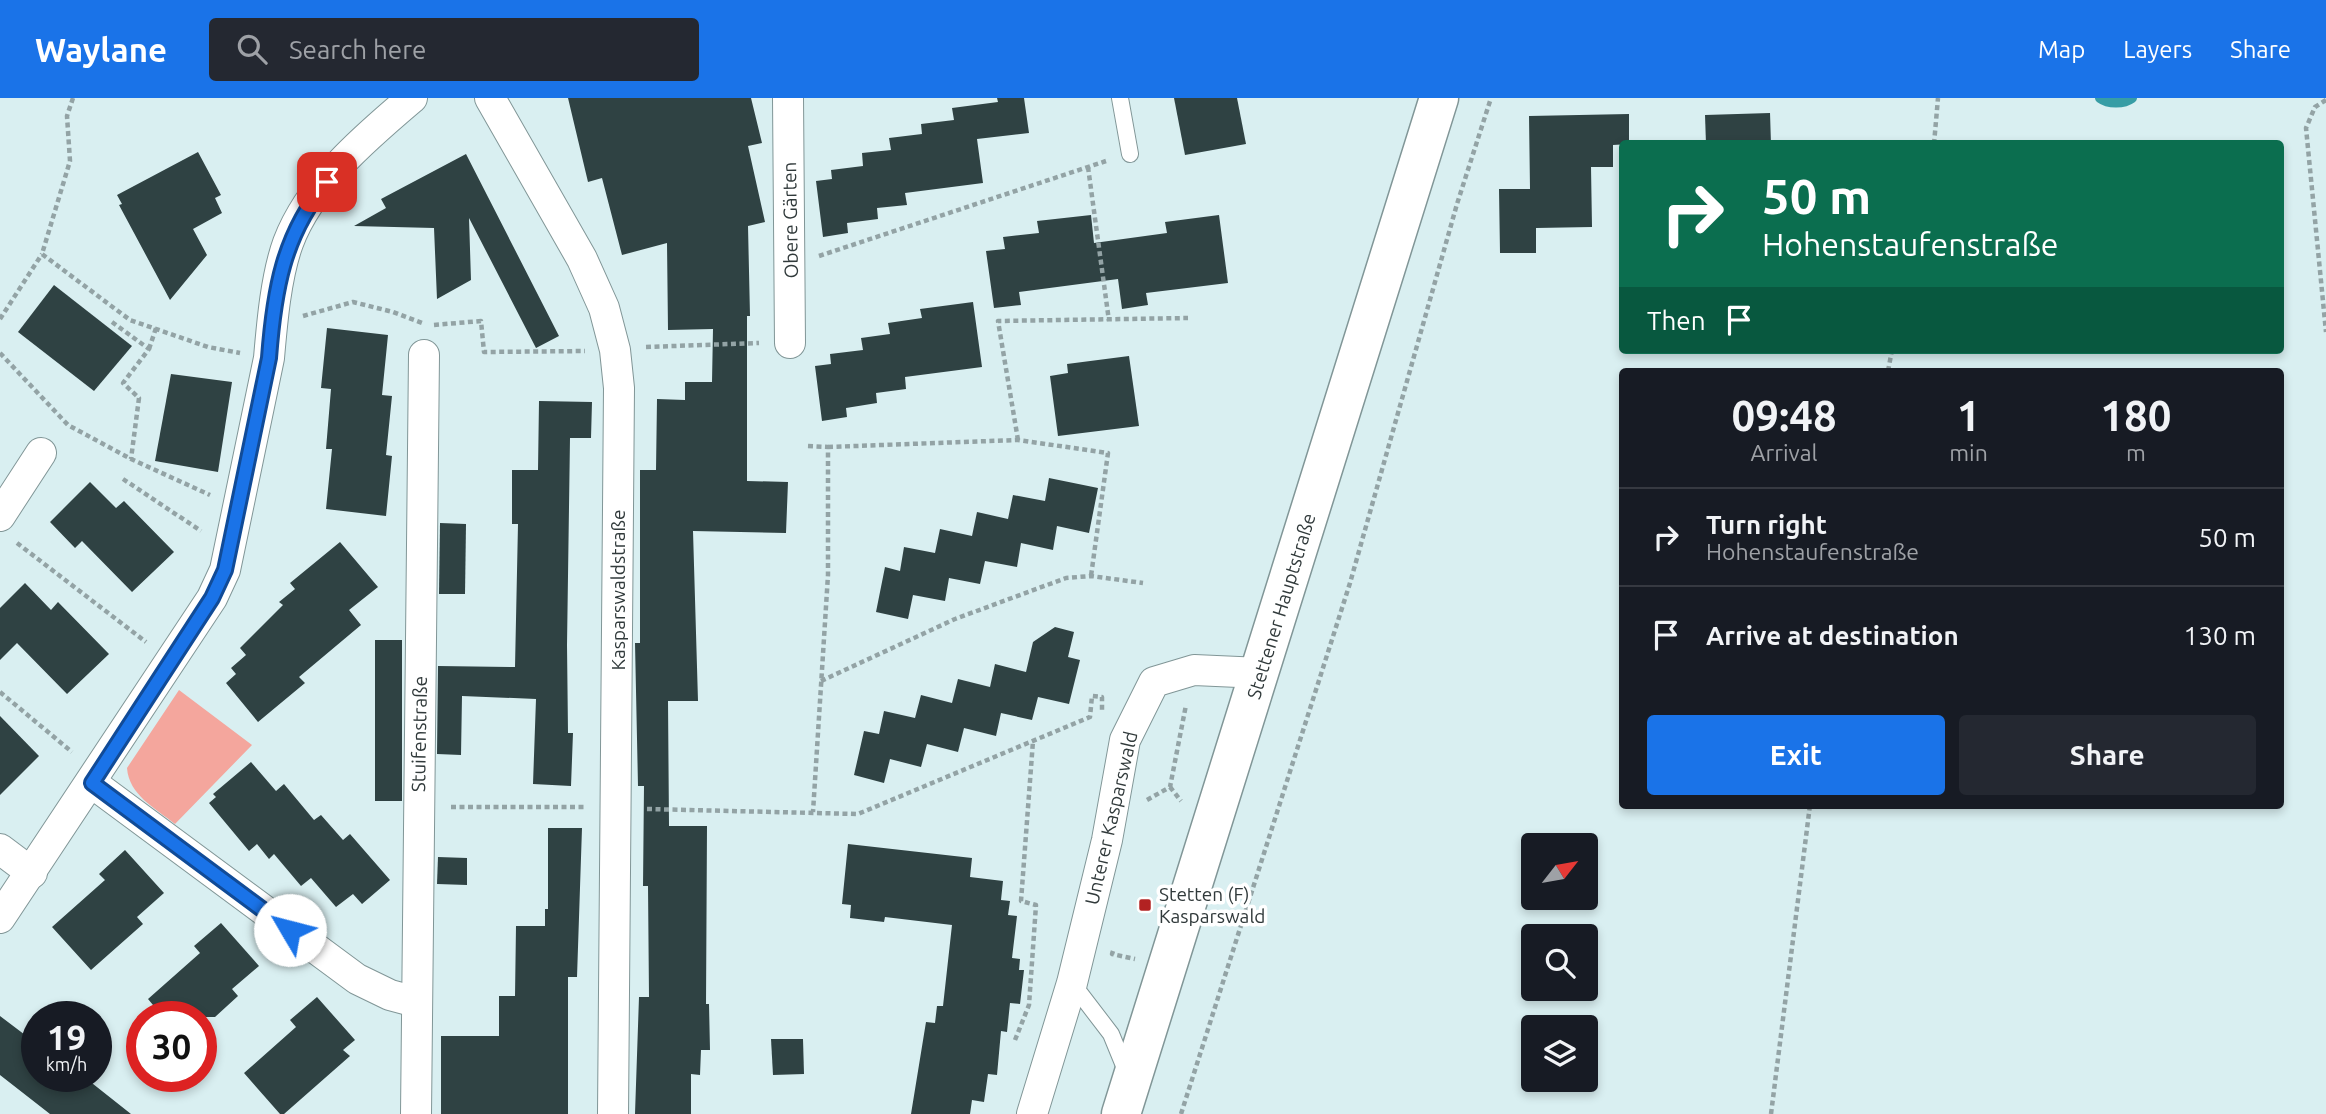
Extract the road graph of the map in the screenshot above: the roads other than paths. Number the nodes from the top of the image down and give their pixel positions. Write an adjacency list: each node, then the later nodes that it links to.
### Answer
1 (412, 98): 12 (street)
2 (489, 98): 20 (street, Kasparswaldstraße)
3 (788, 98): 7 (street, Obere Gärten)
4 (1120, 98): 6 (lane)
5 (1439, 98): 11 (street, Stettener Hauptstraße)
6 (1129, 154)
7 (790, 343)
8 (425, 355): 17 (street, Stuifenstraße)
9 (41, 453): 10 (street)
10 (5, 527)
11 (1261, 673): 16 (street, Unterer Kasparswald); 18 (street, Stettener Hauptstraße)
12 (95, 778): 14 (street); 17 (street)
13 (0, 849): 14 (street)
14 (32, 873): 15 (street)
15 (0, 918)
16 (1072, 984): 18 (lane); 21 (street, Unterer Kasparswald)
17 (416, 1002): 19 (street, Stuifenstraße)
18 (1126, 1099)
19 (416, 1114)
20 (613, 1114)
21 (1032, 1114)

